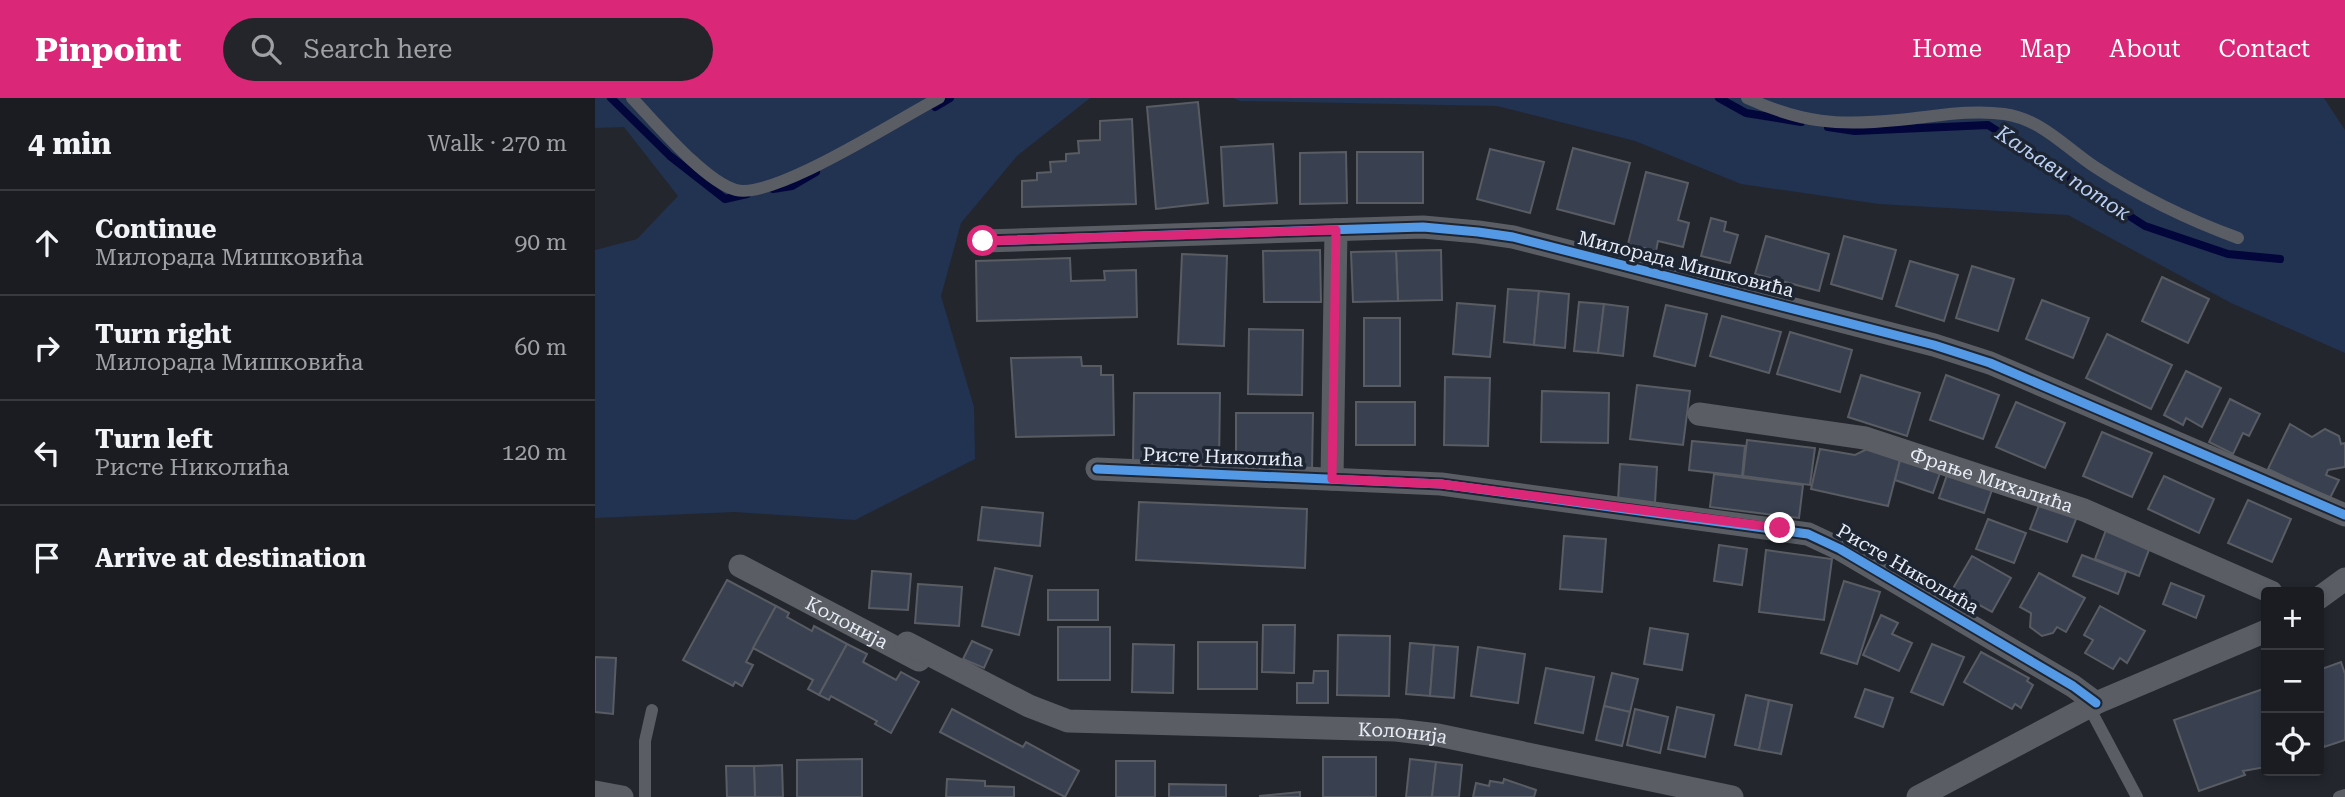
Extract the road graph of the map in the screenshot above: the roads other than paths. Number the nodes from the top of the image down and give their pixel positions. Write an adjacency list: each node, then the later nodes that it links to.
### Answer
1 (632, 98): 2 (lane)
2 (939, 98)
3 (1747, 98): 5 (lane)
4 (1336, 230): 6 (street, Милорада Мишковића); 9 (street); 10 (street, Милорада Мишковића)
5 (2238, 239)
6 (983, 241)
7 (1699, 414): 13 (street, Фрање Михалића)
8 (1097, 469): 9 (street, Ристе Николића)
9 (1332, 479): 17 (street, Ристе Николића)
10 (2345, 515)
11 (740, 566): 19 (street, Колонија)
12 (2345, 579): 14 (street)
13 (2261, 588)
14 (2324, 594)
15 (2261, 633): 17 (street)
16 (907, 643): 19 (street, Колонија)
17 (2093, 705): 25 (street); 26 (lane)
18 (652, 710): 23 (lane)
19 (1068, 721): 24 (street, Колонија)
20 (595, 792): 22 (street)
21 (2345, 795): 27 (lane)
22 (622, 797)
23 (645, 797)
24 (1733, 797)
25 (1918, 797)
26 (2137, 797)
27 (2339, 797)

